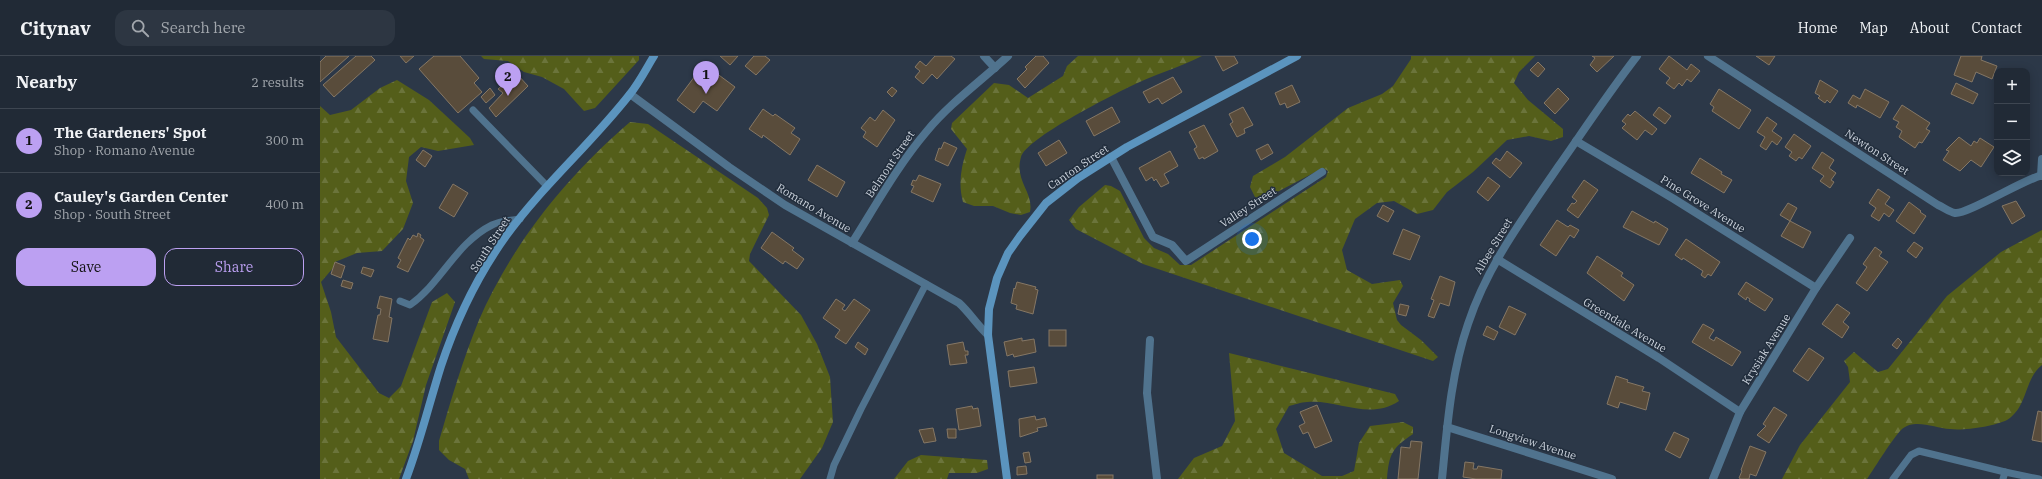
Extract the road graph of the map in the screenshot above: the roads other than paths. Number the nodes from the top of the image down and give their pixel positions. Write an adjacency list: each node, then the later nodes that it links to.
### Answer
1 (654, 56): 8 (street, South Street)
2 (984, 56): 7 (street)
3 (1008, 56): 7 (street, Belmont Street)
4 (1297, 56): 11 (street, Canton Street)
5 (1637, 56): 10 (street, Albee Street)
6 (1708, 56): 14 (street, Newton Street)
7 (995, 68): 18 (street, Belmont Street)
8 (630, 94): 15 (street, South Street); 18 (street, Romano Avenue)
9 (473, 110): 15 (lane)
10 (1576, 141): 19 (street, Albee Street); 21 (street, Pine Grove Avenue)
11 (1111, 157): 13 (street, Valley Street); 23 (street, Canton Street)
12 (2042, 159): 14 (street)
13 (1322, 172)
14 (2041, 176)
15 (547, 186): 16 (street, South Street)
16 (520, 219): 22 (lane); 28 (street, South Street)
17 (1850, 238): 21 (street, Krysiak Avenue)
18 (852, 243): 20 (street, Romano Avenue)
19 (1497, 259): 25 (street, Greendale Avenue); 26 (street, Albee Street)
20 (926, 284): 23 (street, Romano Avenue); 29 (lane)
21 (1816, 288): 25 (street, Krysiak Avenue)
22 (400, 301)
23 (988, 335): 30 (street, Canton Street)
24 (1150, 340): 31 (street)
25 (1740, 412): 34 (street, Krysiak Avenue)
26 (1447, 427): 32 (street, Albee Street); 33 (street, Longview Avenue)
27 (2004, 475): 35 (lane); 36 (lane)
28 (406, 479)
29 (830, 479)
30 (1007, 479)
31 (1157, 479)
32 (1442, 479)
33 (1612, 479)
34 (1713, 479)
35 (1893, 479)
36 (2038, 479)

